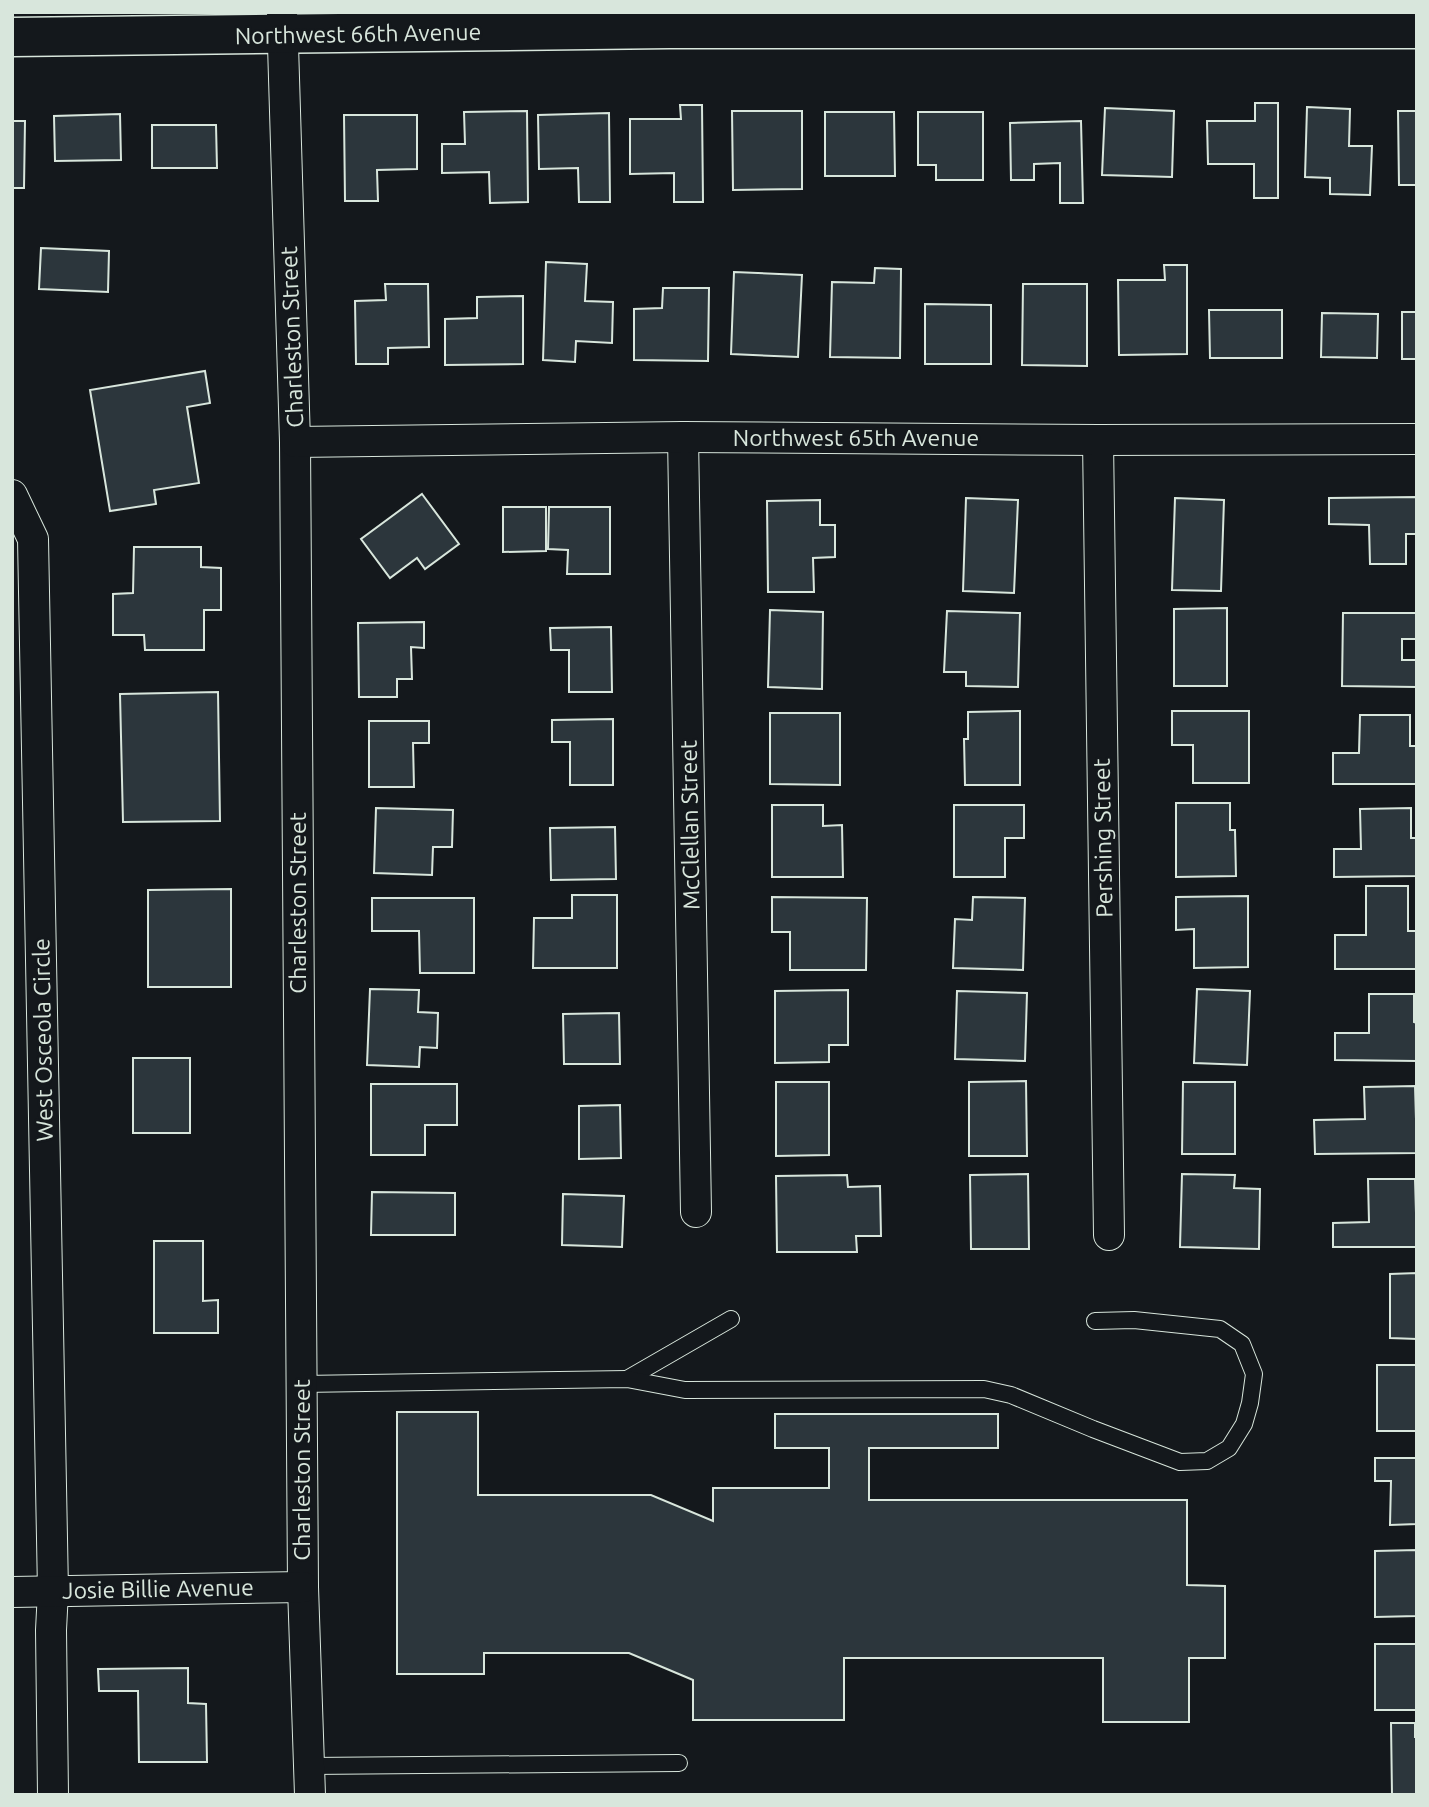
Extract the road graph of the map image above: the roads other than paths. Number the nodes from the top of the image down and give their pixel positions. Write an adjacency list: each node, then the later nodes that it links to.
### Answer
1 (669, 21): 2 (street, Northwest 66th Avenue); 3 (street, Northwest 66th Avenue)
2 (1085, 21): 4 (street, Northwest 66th Avenue)
3 (282, 24): 5 (street, Northwest 66th Avenue); 9 (street, Charleston Street)
4 (1417, 29)
5 (12, 37)
6 (684, 437): 8 (street, Northwest 65th Avenue); 9 (street, Northwest 65th Avenue); 11 (street, McClellan Street)
7 (1417, 439): 8 (street, Northwest 65th Avenue)
8 (1098, 440): 12 (street, Pershing Street)
9 (295, 442): 16 (street, Charleston Street)
10 (12, 495): 18 (street, West Osceola Circle)
11 (696, 1212)
12 (1109, 1235)
13 (731, 1319): 15 (lane)
14 (1095, 1321): 15 (lane)
15 (627, 1379): 16 (lane)
16 (302, 1384): 17 (street, Charleston Street)
17 (303, 1587): 18 (street, Josie Billie Avenue); 21 (street, Charleston Street)
18 (53, 1591): 19 (street, Josie Billie Avenue); 22 (street, West Osceola Circle)
19 (12, 1592)
20 (679, 1763): 21 (lane)
21 (309, 1781)
22 (53, 1795)

